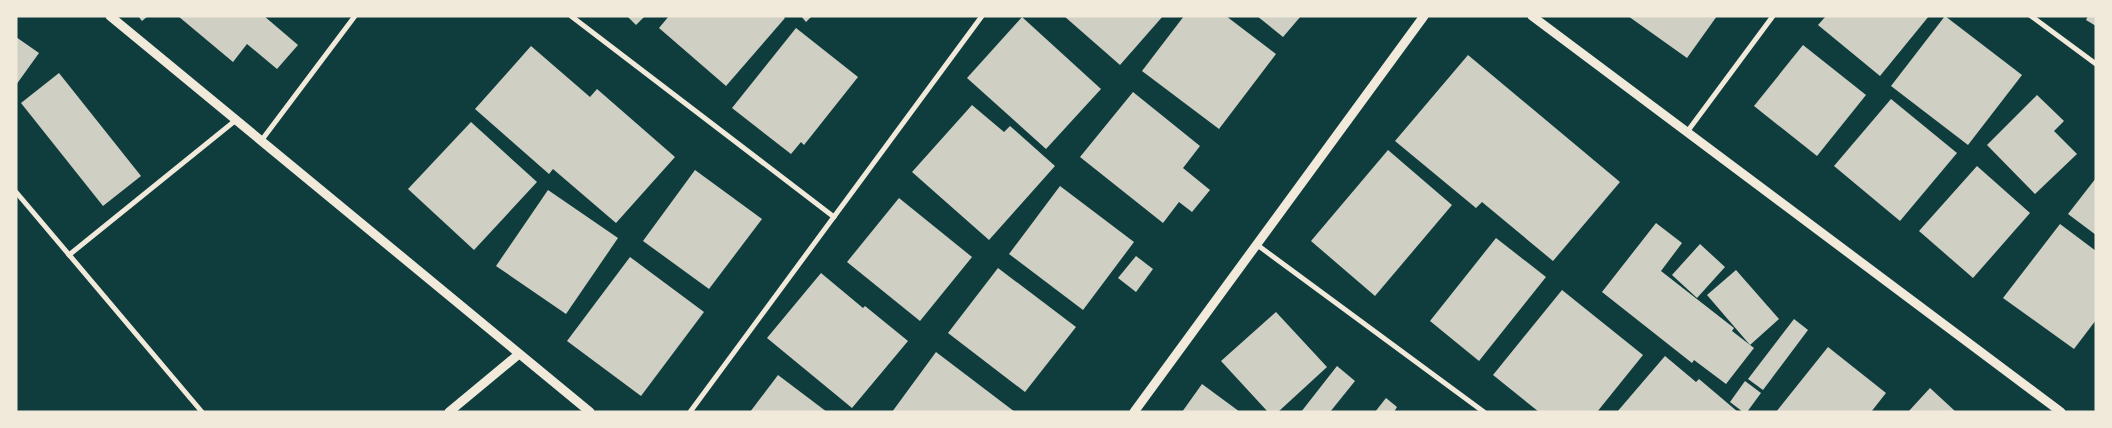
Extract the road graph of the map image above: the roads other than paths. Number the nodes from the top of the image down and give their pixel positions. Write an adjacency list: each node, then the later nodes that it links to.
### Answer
1 (110, 16): 10 (street)
2 (355, 16): 12 (street)
3 (570, 16): 14 (street)
4 (982, 16): 14 (street)
5 (1424, 16): 15 (street)
6 (1532, 16): 11 (street)
7 (1773, 16): 11 (street)
8 (2032, 16): 9 (street)
9 (2096, 64)
10 (236, 120): 12 (street); 16 (street)
11 (1687, 132): 24 (street)
12 (261, 141): 17 (street)
13 (16, 192): 16 (street)
14 (834, 217): 21 (street)
15 (1256, 244): 22 (street); 23 (street)
16 (69, 255): 18 (street)
17 (518, 354): 19 (street); 20 (street)
18 (202, 412)
19 (450, 412)
20 (590, 412)
21 (690, 412)
22 (1134, 412)
23 (1484, 412)
24 (2061, 412)

